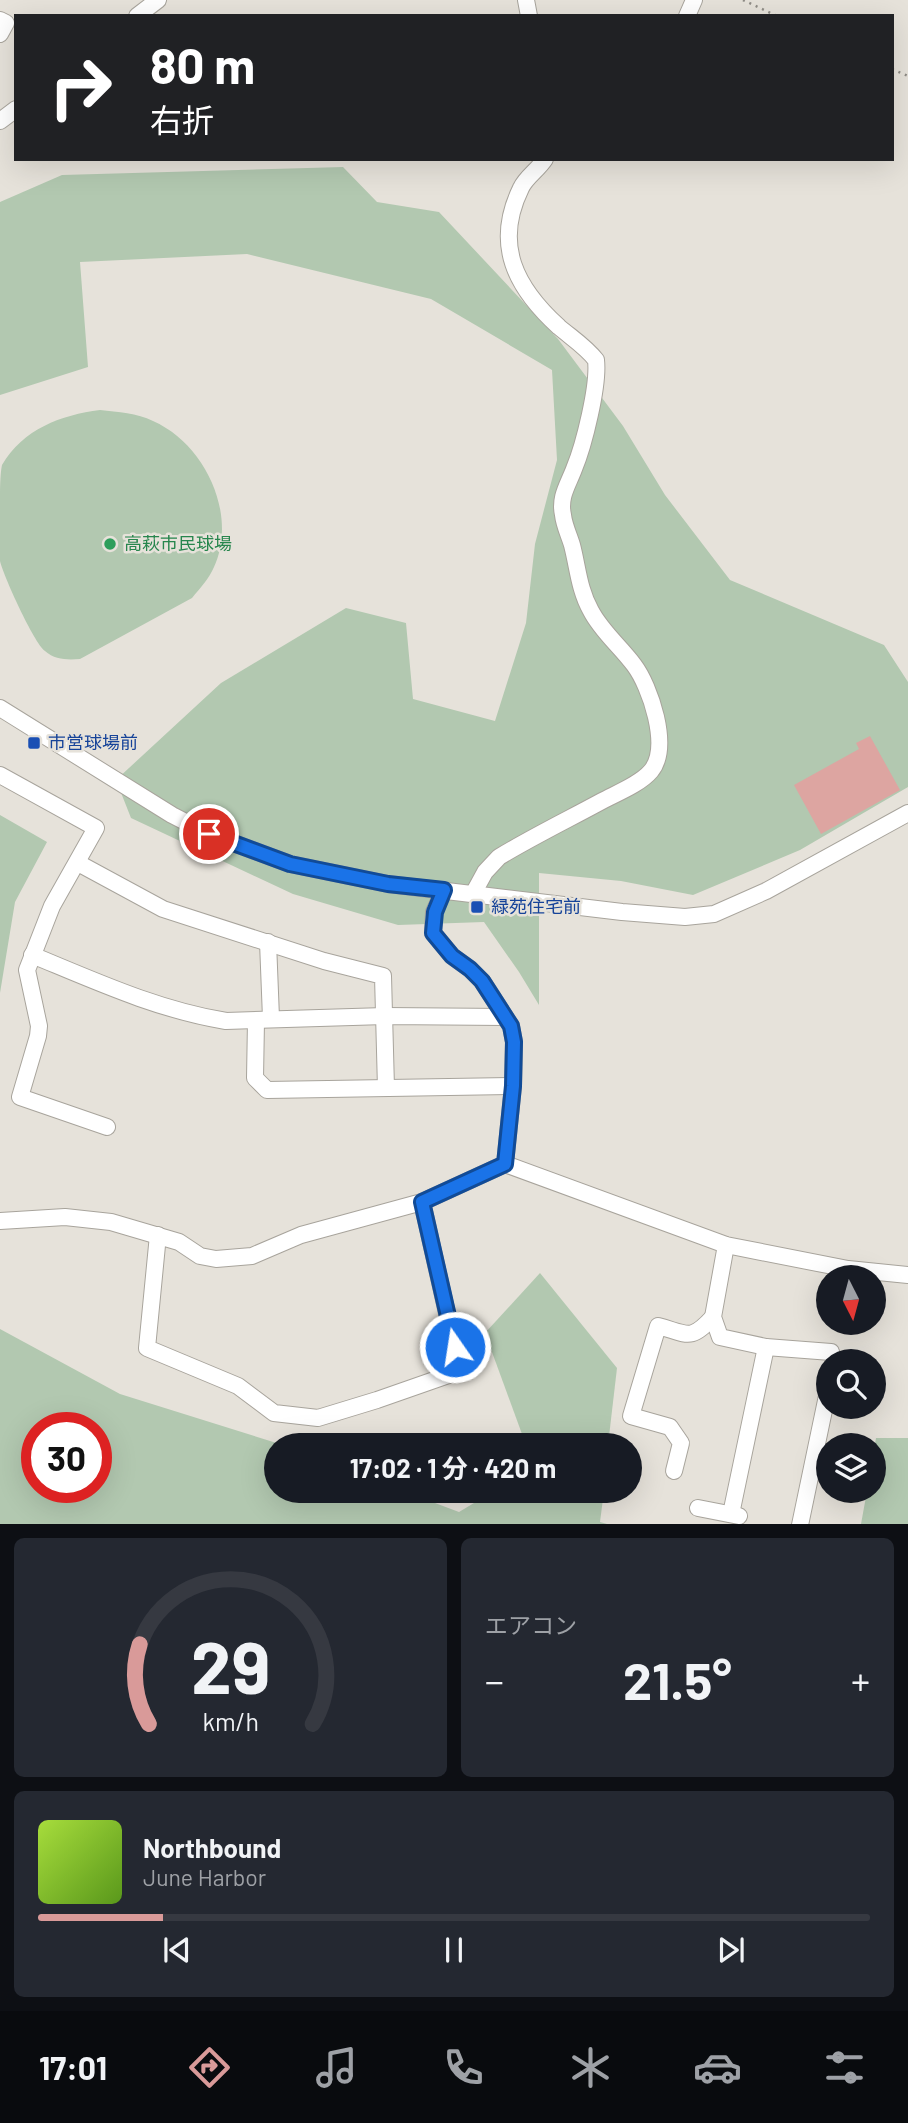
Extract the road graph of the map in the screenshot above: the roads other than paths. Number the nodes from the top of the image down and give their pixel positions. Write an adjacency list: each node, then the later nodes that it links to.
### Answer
1 (158, 0): 2 (street)
2 (140, 14)
3 (0, 20): 4 (street)
4 (0, 34)
5 (543, 161): 11 (street)
6 (0, 708): 10 (street)
7 (0, 775): 9 (street)
8 (908, 813): 11 (street)
9 (78, 863): 12 (street); 13 (street)
10 (444, 890): 11 (street); 15 (street)
11 (473, 894)
12 (268, 942): 14 (street); 16 (street)
13 (32, 955): 16 (street); 19 (street)
14 (385, 1016): 15 (street); 16 (street); 18 (street)
15 (505, 1017): 17 (street)
16 (263, 1019): 18 (street)
17 (513, 1086): 18 (street); 20 (street)
18 (386, 1088)
19 (107, 1127)
20 (505, 1164): 21 (street); 24 (street)
21 (422, 1202): 23 (street); 23 (street)
22 (0, 1220): 23 (street)
23 (158, 1235)
24 (726, 1245): 25 (street); 26 (street)
25 (908, 1275)
26 (713, 1317): 27 (street); 30 (street)
27 (766, 1347): 28 (street); 31 (street)
28 (816, 1351)
29 (822, 1419): 32 (street)
30 (674, 1471)
31 (698, 1508)
32 (800, 1524)

